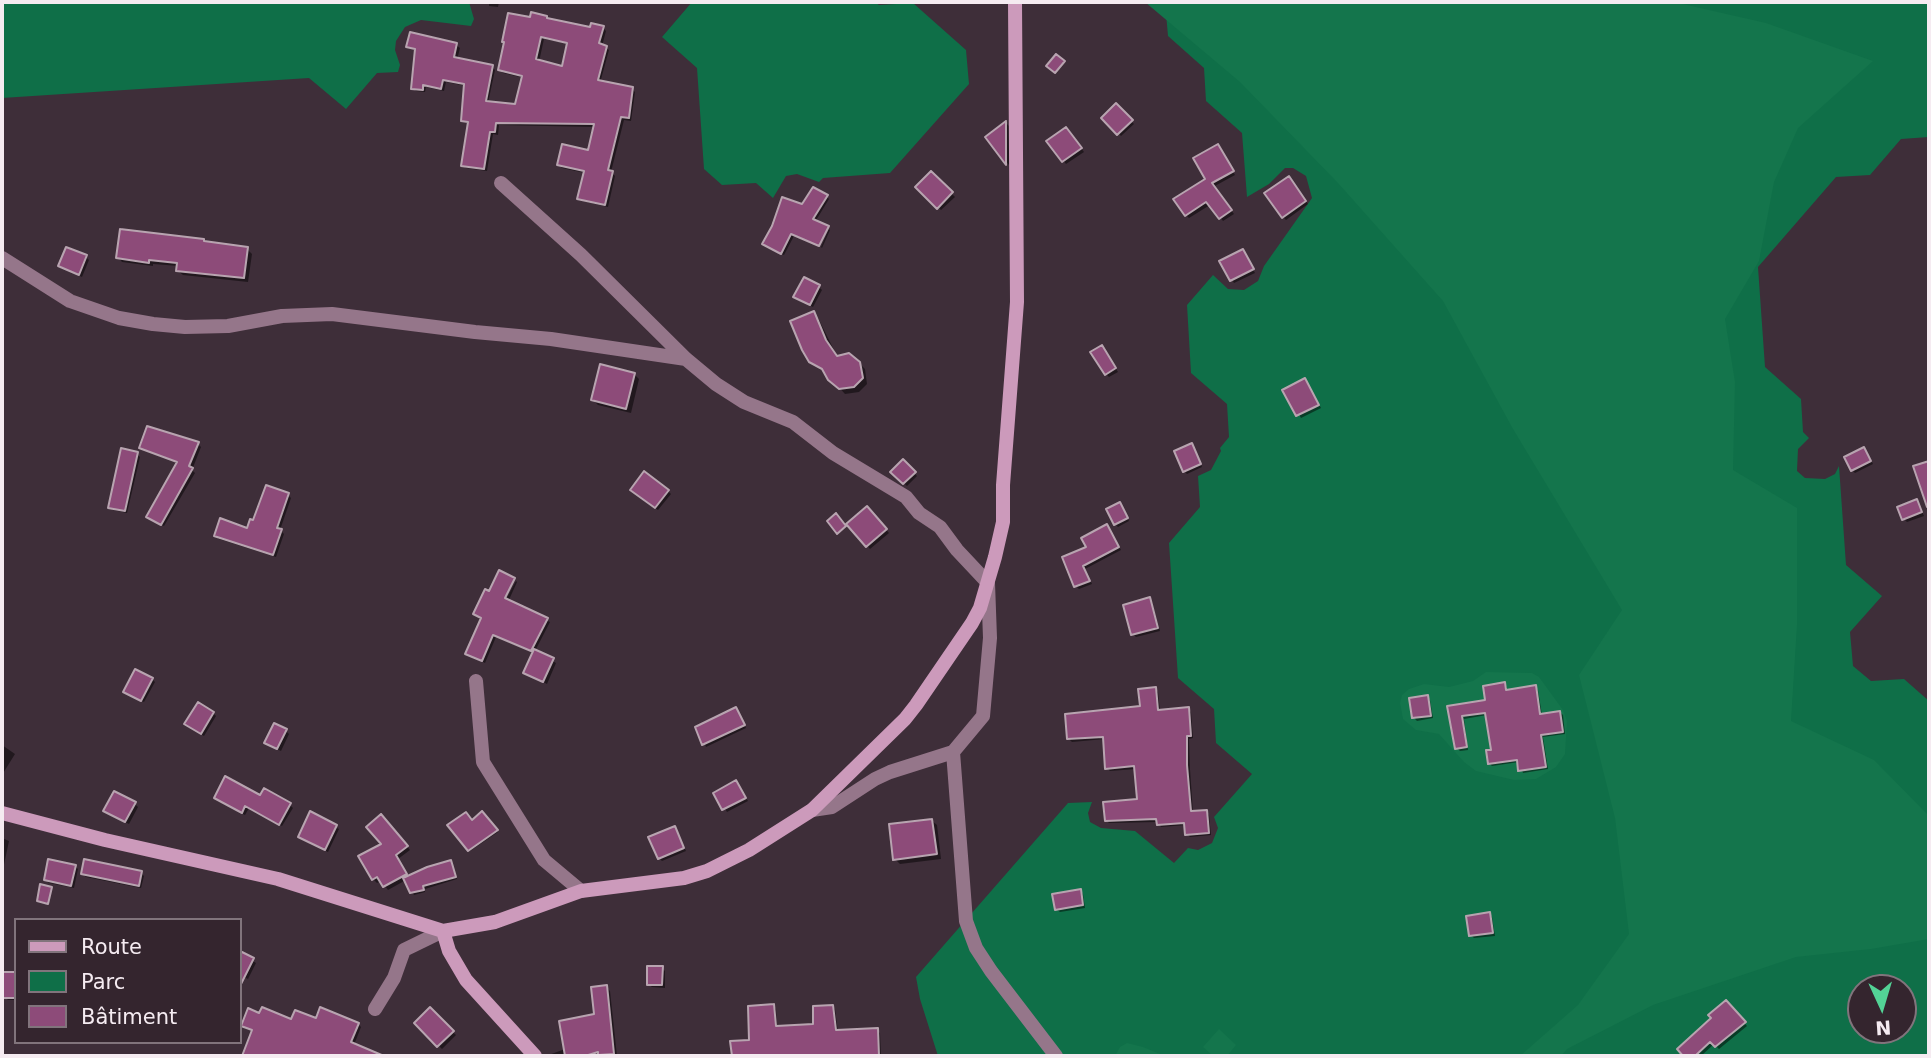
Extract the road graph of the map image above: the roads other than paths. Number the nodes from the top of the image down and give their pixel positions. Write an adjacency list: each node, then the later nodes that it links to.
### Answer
1 (1015, 2): 5 (street)
2 (501, 183): 4 (street)
3 (2, 258): 4 (street)
4 (686, 359): 5 (street)
5 (988, 583): 7 (street); 8 (street)
6 (477, 681): 10 (street)
7 (953, 752): 8 (street); 14 (street)
8 (812, 810): 10 (street)
9 (2, 813): 11 (street)
10 (581, 891): 11 (street)
11 (443, 931): 12 (street); 13 (street)
12 (375, 1009)
13 (535, 1056)
14 (1056, 1056)

